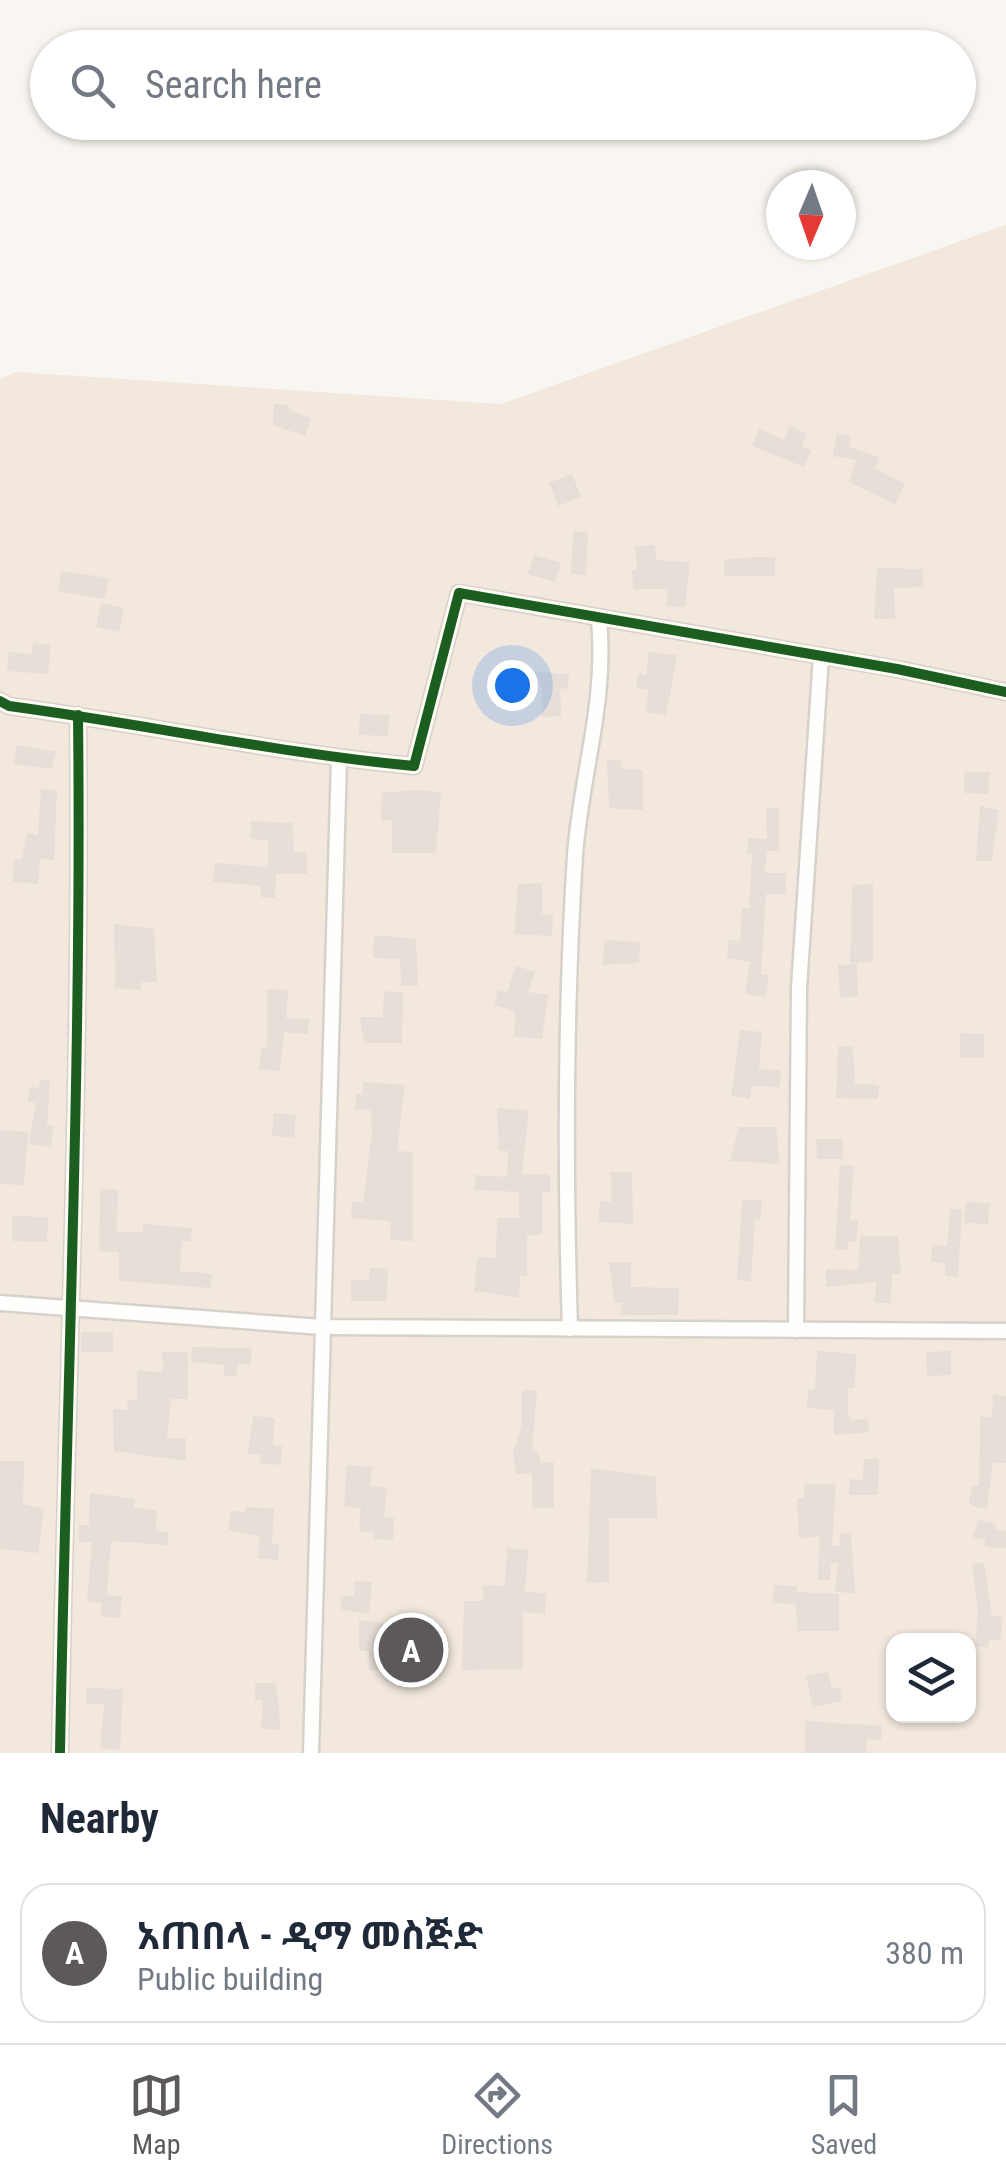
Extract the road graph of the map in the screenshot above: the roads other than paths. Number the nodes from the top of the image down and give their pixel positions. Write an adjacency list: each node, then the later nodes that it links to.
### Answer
1 (599, 620): 2 (street); 6 (street); 10 (street)
2 (822, 656): 3 (street); 11 (street)
3 (1006, 692)
4 (0, 701): 5 (street)
5 (78, 715): 6 (street); 8 (street)
6 (338, 759): 9 (street)
7 (0, 1303): 8 (street)
8 (67, 1308): 9 (street); 13 (street)
9 (322, 1328): 10 (street); 14 (street)
10 (570, 1329): 11 (street)
11 (796, 1330): 12 (street)
12 (1006, 1332)
13 (60, 1753)
14 (311, 1753)

